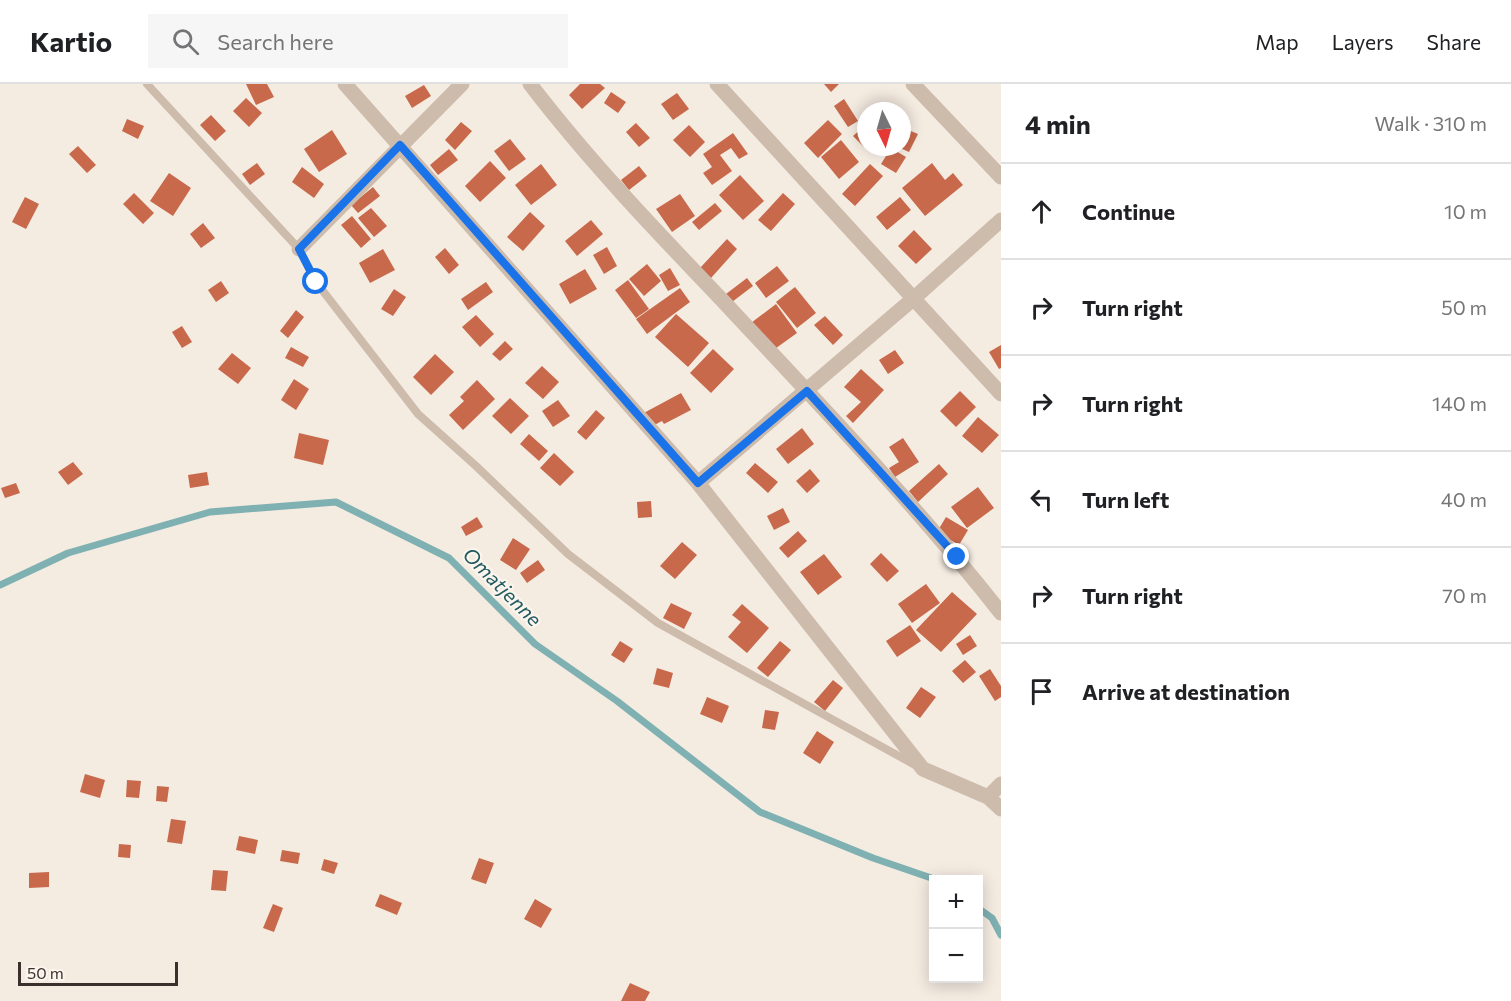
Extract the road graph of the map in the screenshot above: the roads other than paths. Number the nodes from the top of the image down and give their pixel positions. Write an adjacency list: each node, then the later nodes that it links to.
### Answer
1 (147, 84): 10 (lane)
2 (345, 84): 7 (street)
3 (462, 84): 7 (street)
4 (530, 84): 12 (street)
5 (717, 84): 11 (street)
6 (913, 84): 8 (street)
7 (400, 145): 10 (street); 14 (street)
8 (1001, 177)
9 (1001, 220): 11 (street)
10 (299, 249): 16 (lane)
11 (913, 299): 12 (street); 13 (street)
12 (807, 391): 14 (street); 15 (street)
13 (1001, 394)
14 (698, 483): 16 (street)
15 (1001, 613)
16 (923, 769): 18 (street)
17 (1001, 784): 18 (street)
18 (988, 797): 19 (street)
19 (1001, 809)

